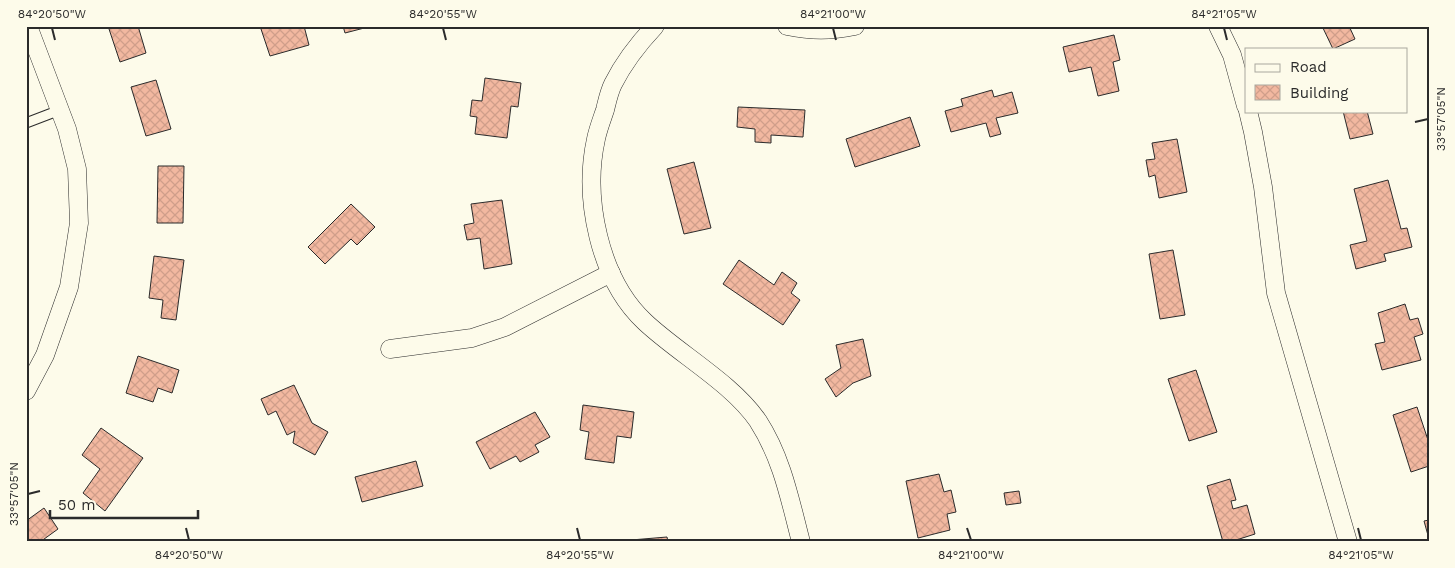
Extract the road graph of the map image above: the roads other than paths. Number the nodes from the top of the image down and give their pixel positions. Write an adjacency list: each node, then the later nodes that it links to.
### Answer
1 (28, 26): 7 (street)
2 (654, 26): 10 (street)
3 (788, 26): 4 (street)
4 (854, 26)
5 (1218, 26): 6 (street)
6 (1245, 102)
7 (60, 110): 9 (lane); 12 (street)
8 (1248, 112): 14 (street)
9 (26, 123)
10 (611, 273): 11 (street); 13 (street)
11 (390, 349)
12 (26, 391)
13 (801, 542)
14 (1348, 542)

